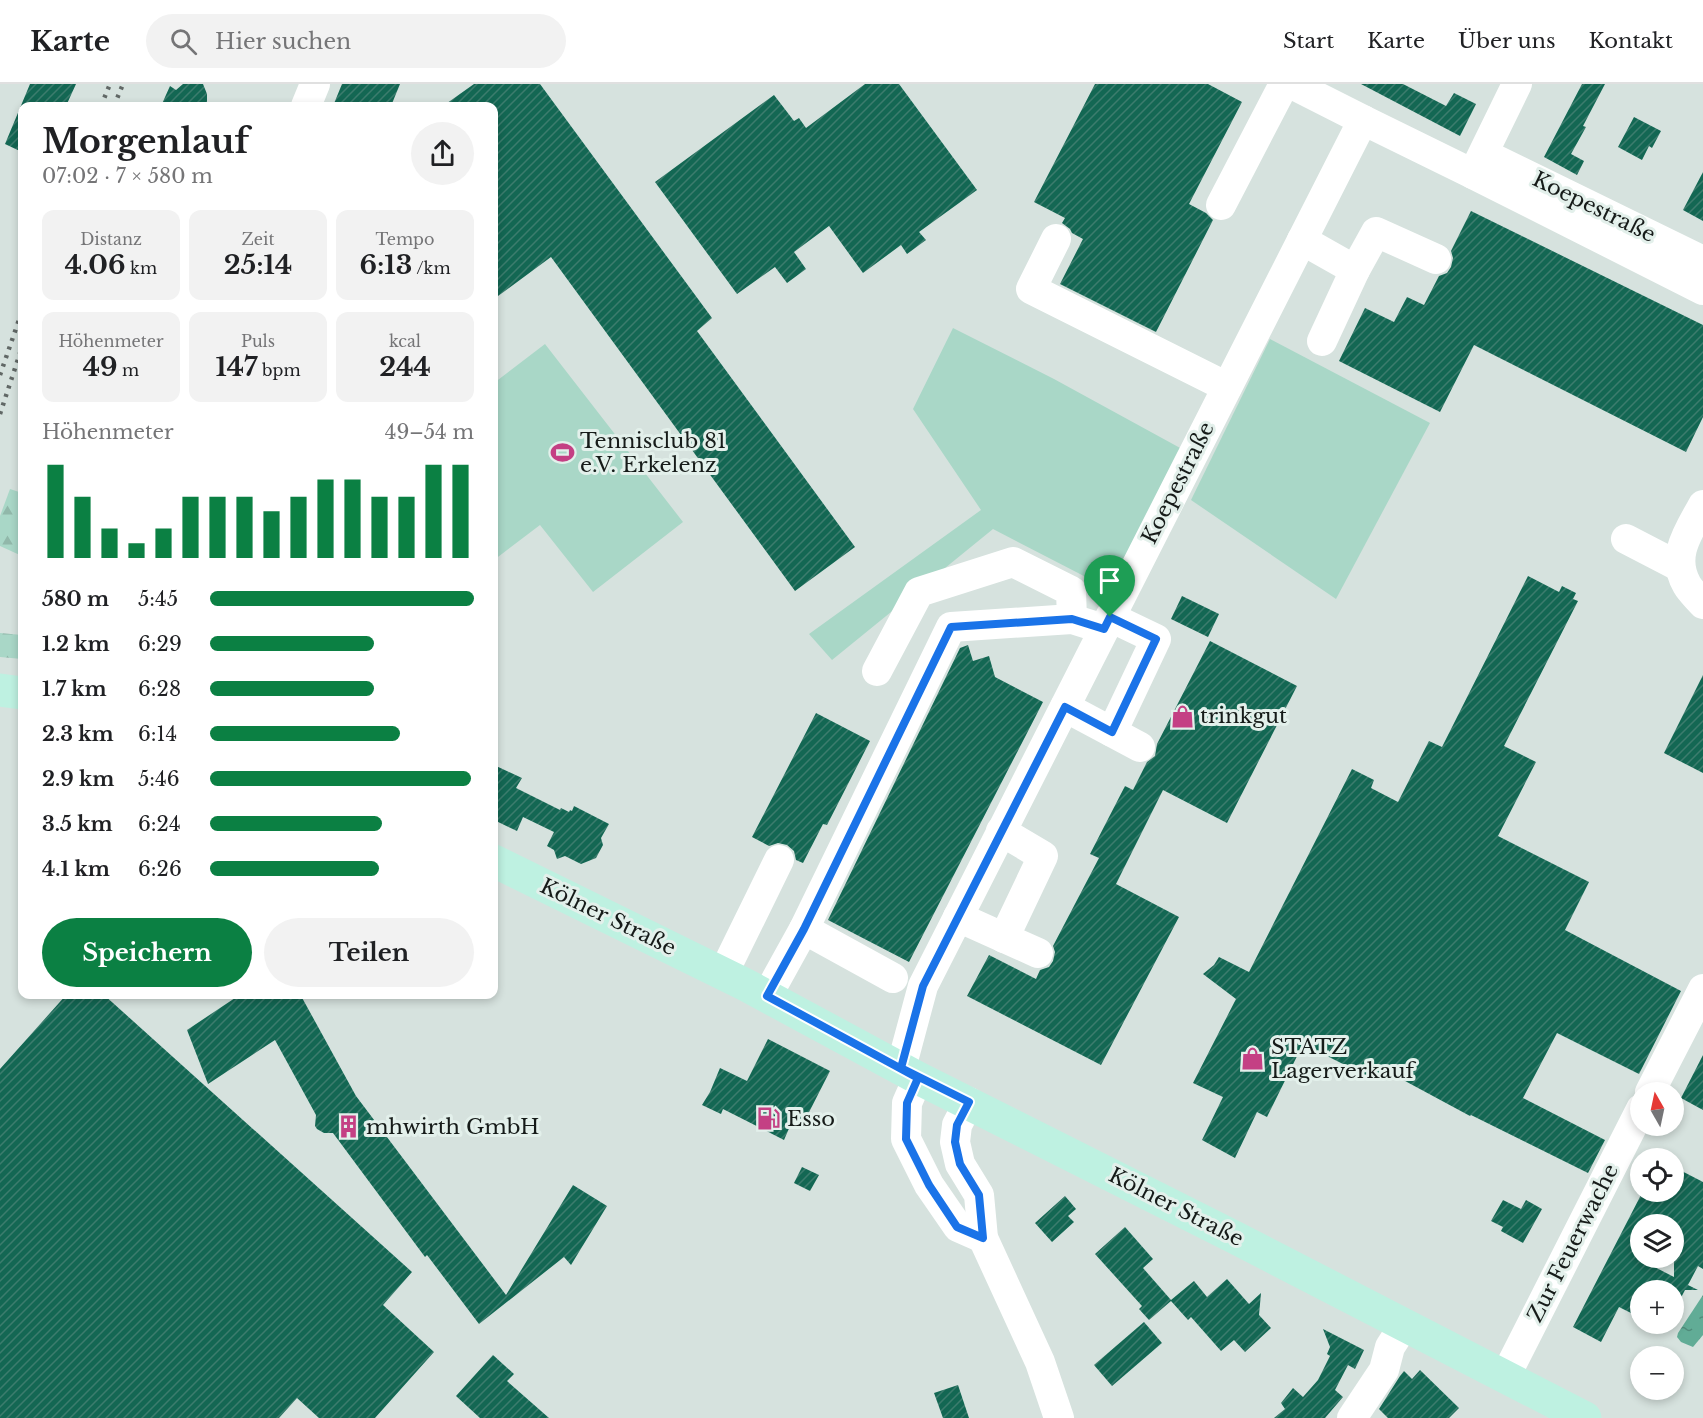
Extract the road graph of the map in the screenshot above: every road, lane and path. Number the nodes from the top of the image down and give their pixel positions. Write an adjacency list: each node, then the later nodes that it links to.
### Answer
1 (315, 84): 5 (street)
2 (1284, 84): 8 (street)
3 (1292, 84): 6 (street, Koepestraße)
4 (1505, 88): 7 (street)
5 (308, 102)
6 (1363, 120): 7 (street, Koepestraße); 10 (street, Koepestraße)
7 (1478, 164): 12 (street, Koepestraße); 14 (street)
8 (1221, 205)
9 (1056, 239): 16 (street)
10 (1302, 240): 13 (street); 16 (street, Koepestraße)
11 (1436, 259): 13 (street)
12 (1703, 261)
13 (1355, 270): 15 (street)
14 (1703, 291)
15 (1322, 341)
16 (1227, 387): 22 (street, Koepestraße)
17 (1703, 505): 19 (street)
18 (1626, 539): 19 (street)
19 (1680, 567): 20 (street)
20 (1703, 604)
21 (1072, 619): 22 (street); 23 (street); 33 (street)
22 (1107, 623): 26 (street, Koepestraße); 27 (street)
23 (877, 671)
24 (0, 690): 25 (main road)
25 (18, 692)
26 (1065, 707): 27 (street); 29 (street, Koepestraße)
27 (1112, 732): 28 (street)
28 (1140, 747)
29 (1001, 831): 32 (street, Koepestraße); 34 (street)
30 (779, 860): 36 (street)
31 (498, 863): 36 (main road, Kölner Straße)
32 (958, 917): 34 (street); 40 (street, Koepestraße)
33 (804, 929): 37 (street); 39 (street)
34 (1004, 938): 35 (street)
35 (1038, 953)
36 (723, 974): 39 (main road, Kölner Straße)
37 (893, 978)
38 (1703, 989): 41 (street)
39 (767, 996): 40 (main road, Kölner Straße)
40 (910, 1073): 42 (main road, Kölner Straße); 44 (street, Koepestraße)
41 (1655, 1082)
42 (969, 1102): 44 (street); 45 (main road, Kölner Straße)
43 (1630, 1130): 46 (street, Zur Feuerwache)
44 (983, 1238): 47 (street)
45 (1404, 1324): 46 (main road, Kölner Straße); 48 (street)
46 (1505, 1377): 49 (main road, Kölner Straße)
47 (1059, 1418)
48 (1352, 1418)
49 (1585, 1418)

